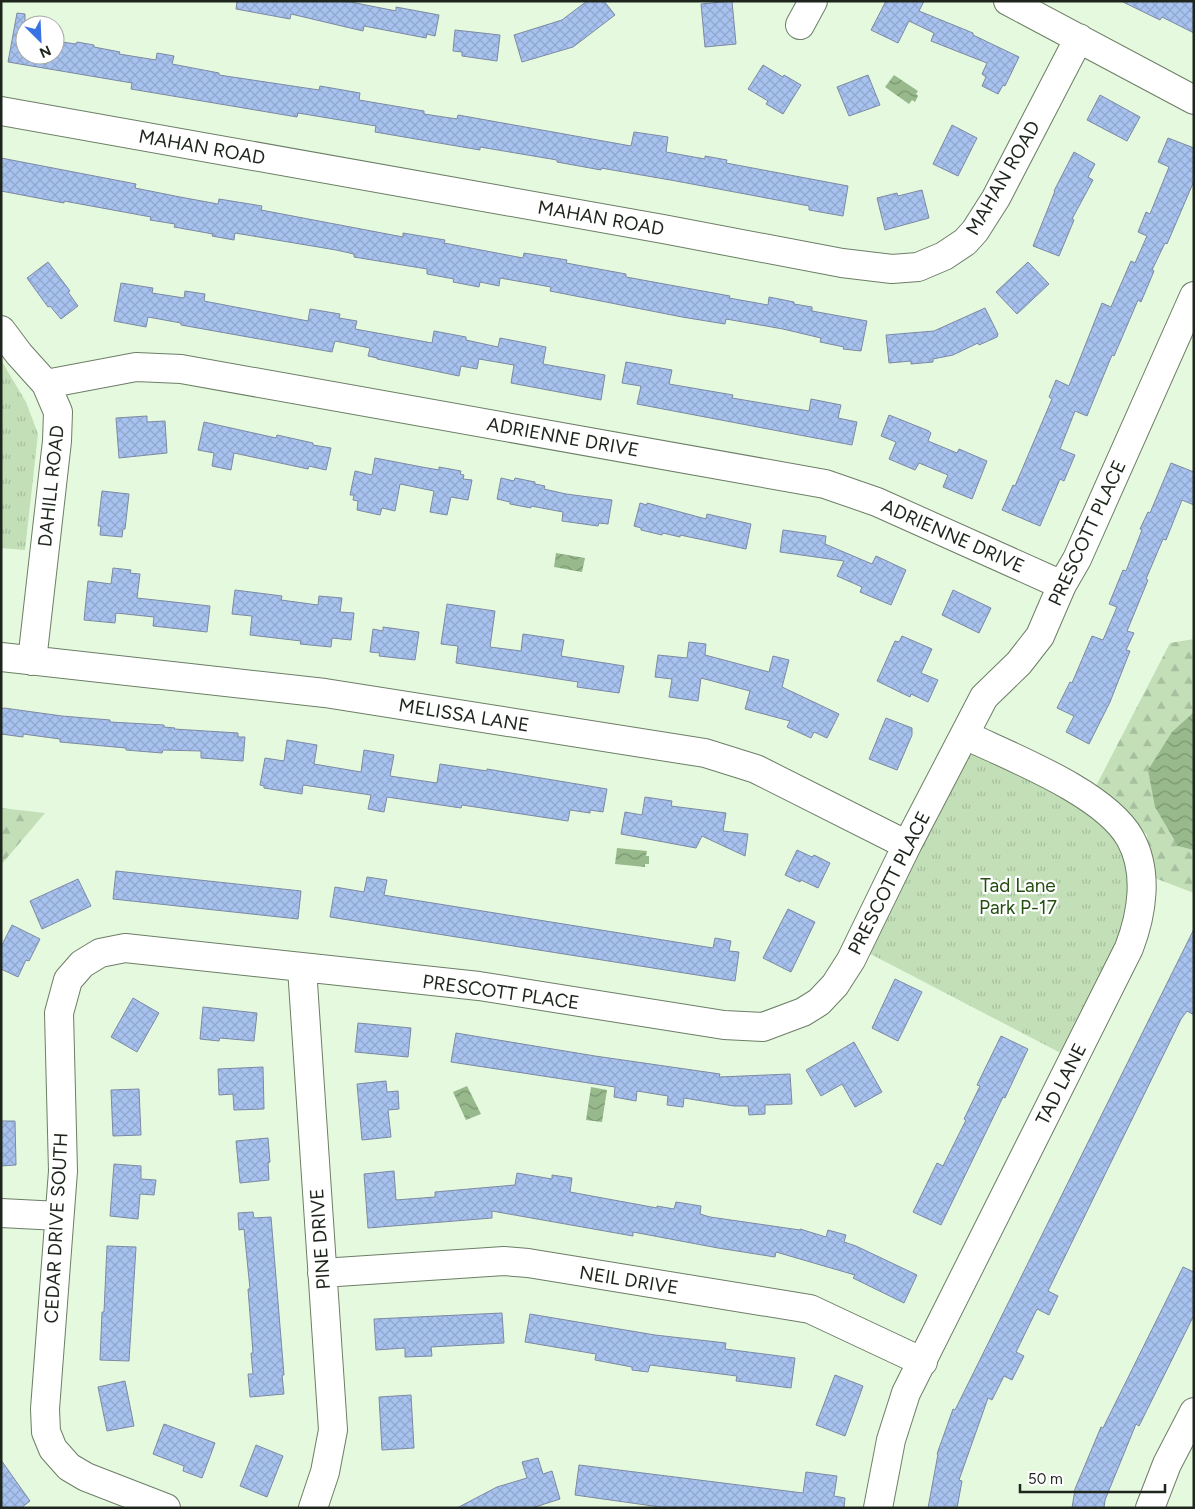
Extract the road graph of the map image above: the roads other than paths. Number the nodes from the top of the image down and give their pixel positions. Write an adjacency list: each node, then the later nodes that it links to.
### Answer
1 (813, 1): 3 (street)
2 (1008, 1): 4 (street)
3 (800, 25)
4 (1079, 38): 5 (street); 6 (street, MAHAN ROAD)
5 (1194, 100)
6 (1, 111)
7 (1194, 296): 10 (street, PRESCOTT PLACE)
8 (1, 330): 9 (street, DAHILL ROAD)
9 (46, 384): 10 (street, ADRIENNE DRIVE); 12 (street, DAHILL ROAD)
10 (1062, 585): 13 (street, PRESCOTT PLACE)
11 (1, 657): 12 (street, MELISSA LANE)
12 (32, 660): 14 (street, MELISSA LANE)
13 (965, 735): 14 (street, PRESCOTT PLACE); 20 (street, TAD LANE)
14 (907, 844): 16 (street, PRESCOTT PLACE)
15 (87, 961): 16 (street, PRESCOTT PLACE); 18 (street, CEDAR DRIVE SOUTH)
16 (302, 968): 19 (street, PINE DRIVE)
17 (1, 1213): 18 (street)
18 (59, 1216): 22 (street, CEDAR DRIVE SOUTH)
19 (322, 1273): 20 (street, NEIL DRIVE); 23 (street, PINE DRIVE)
20 (923, 1362): 24 (street, TAD LANE)
21 (1194, 1412): 25 (street)
22 (166, 1508)
23 (313, 1508)
24 (878, 1508)
25 (1150, 1508)

